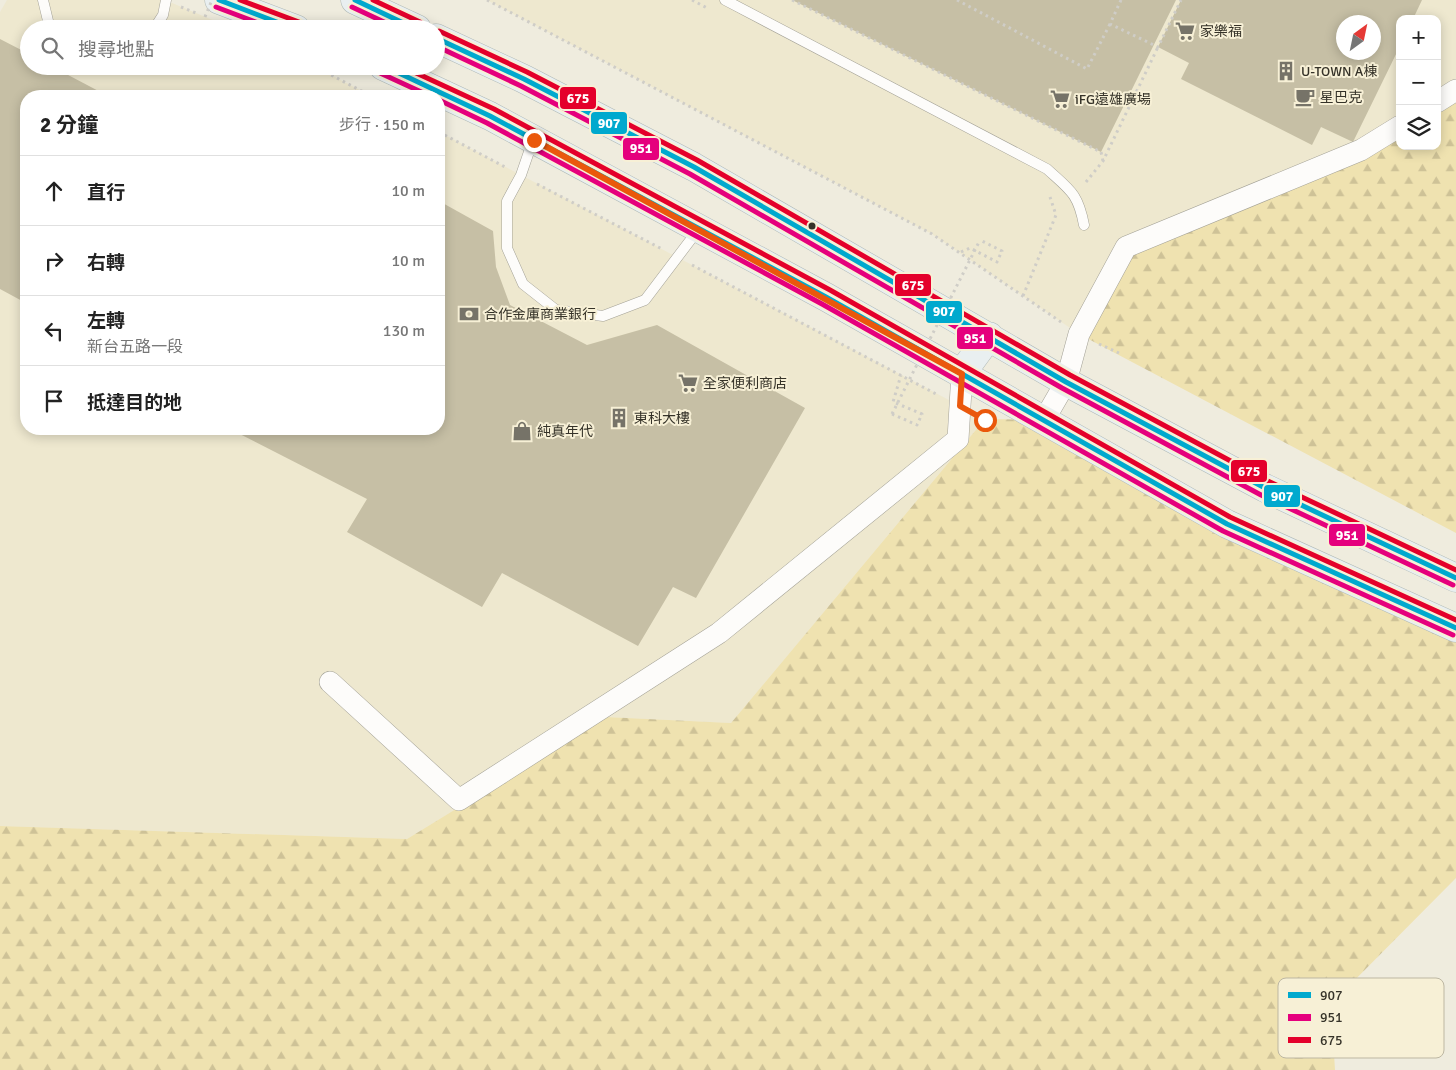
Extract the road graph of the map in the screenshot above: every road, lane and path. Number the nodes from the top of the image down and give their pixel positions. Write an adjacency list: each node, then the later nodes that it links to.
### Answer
1 (43, 0): 14 (lane)
2 (166, 0): 15 (lane)
3 (212, 0): 16 (path, bridge)
4 (219, 0): 17 (main road)
5 (356, 0): 18 (main road)
6 (487, 0): 40 (path)
7 (692, 0): 13 (path)
8 (725, 0): 37 (lane)
9 (792, 0): 35 (path)
10 (957, 0): 19 (path)
11 (1122, 0): 19 (path)
12 (1182, 0): 21 (path)
13 (710, 9)
14 (48, 20)
15 (160, 20)
16 (204, 20)
17 (272, 20)
18 (398, 20)
19 (1110, 24): 21 (path)
20 (445, 42): 44 (main road)
21 (1158, 47): 35 (path)
22 (331, 75): 25 (path)
23 (402, 75): 26 (main road)
24 (1456, 86): 29 (street)
25 (360, 90)
26 (434, 90)
27 (1456, 90): 30 (street)
28 (445, 95): 34 (main road)
29 (1441, 95)
30 (1441, 99)
31 (1396, 121): 43 (street)
32 (1396, 128): 43 (street)
33 (445, 135): 36 (path)
34 (534, 140): 36 (lane); 39 (main road)
35 (1103, 161): 37 (path)
36 (521, 175): 41 (path); 41 (lane)
37 (1073, 193): 38 (lane); 42 (path)
38 (1084, 225)
39 (698, 230): 41 (lane); 46 (main road)
40 (961, 253): 42 (path); 47 (path, bridge)
41 (678, 258): 47 (path)
42 (1023, 296): 43 (path)
43 (1079, 334): 45 (path); 48 (street)
44 (989, 336): 46 (main road); 48 (main road)
45 (1119, 354)
46 (962, 374): 49 (street); 50 (main road)
47 (901, 375): 49 (path)
48 (1066, 382): 50 (street); 51 (main road)
49 (960, 406): 53 (street)
50 (1044, 420): 52 (main road)
51 (1456, 578)
52 (1456, 628)
53 (330, 682)

